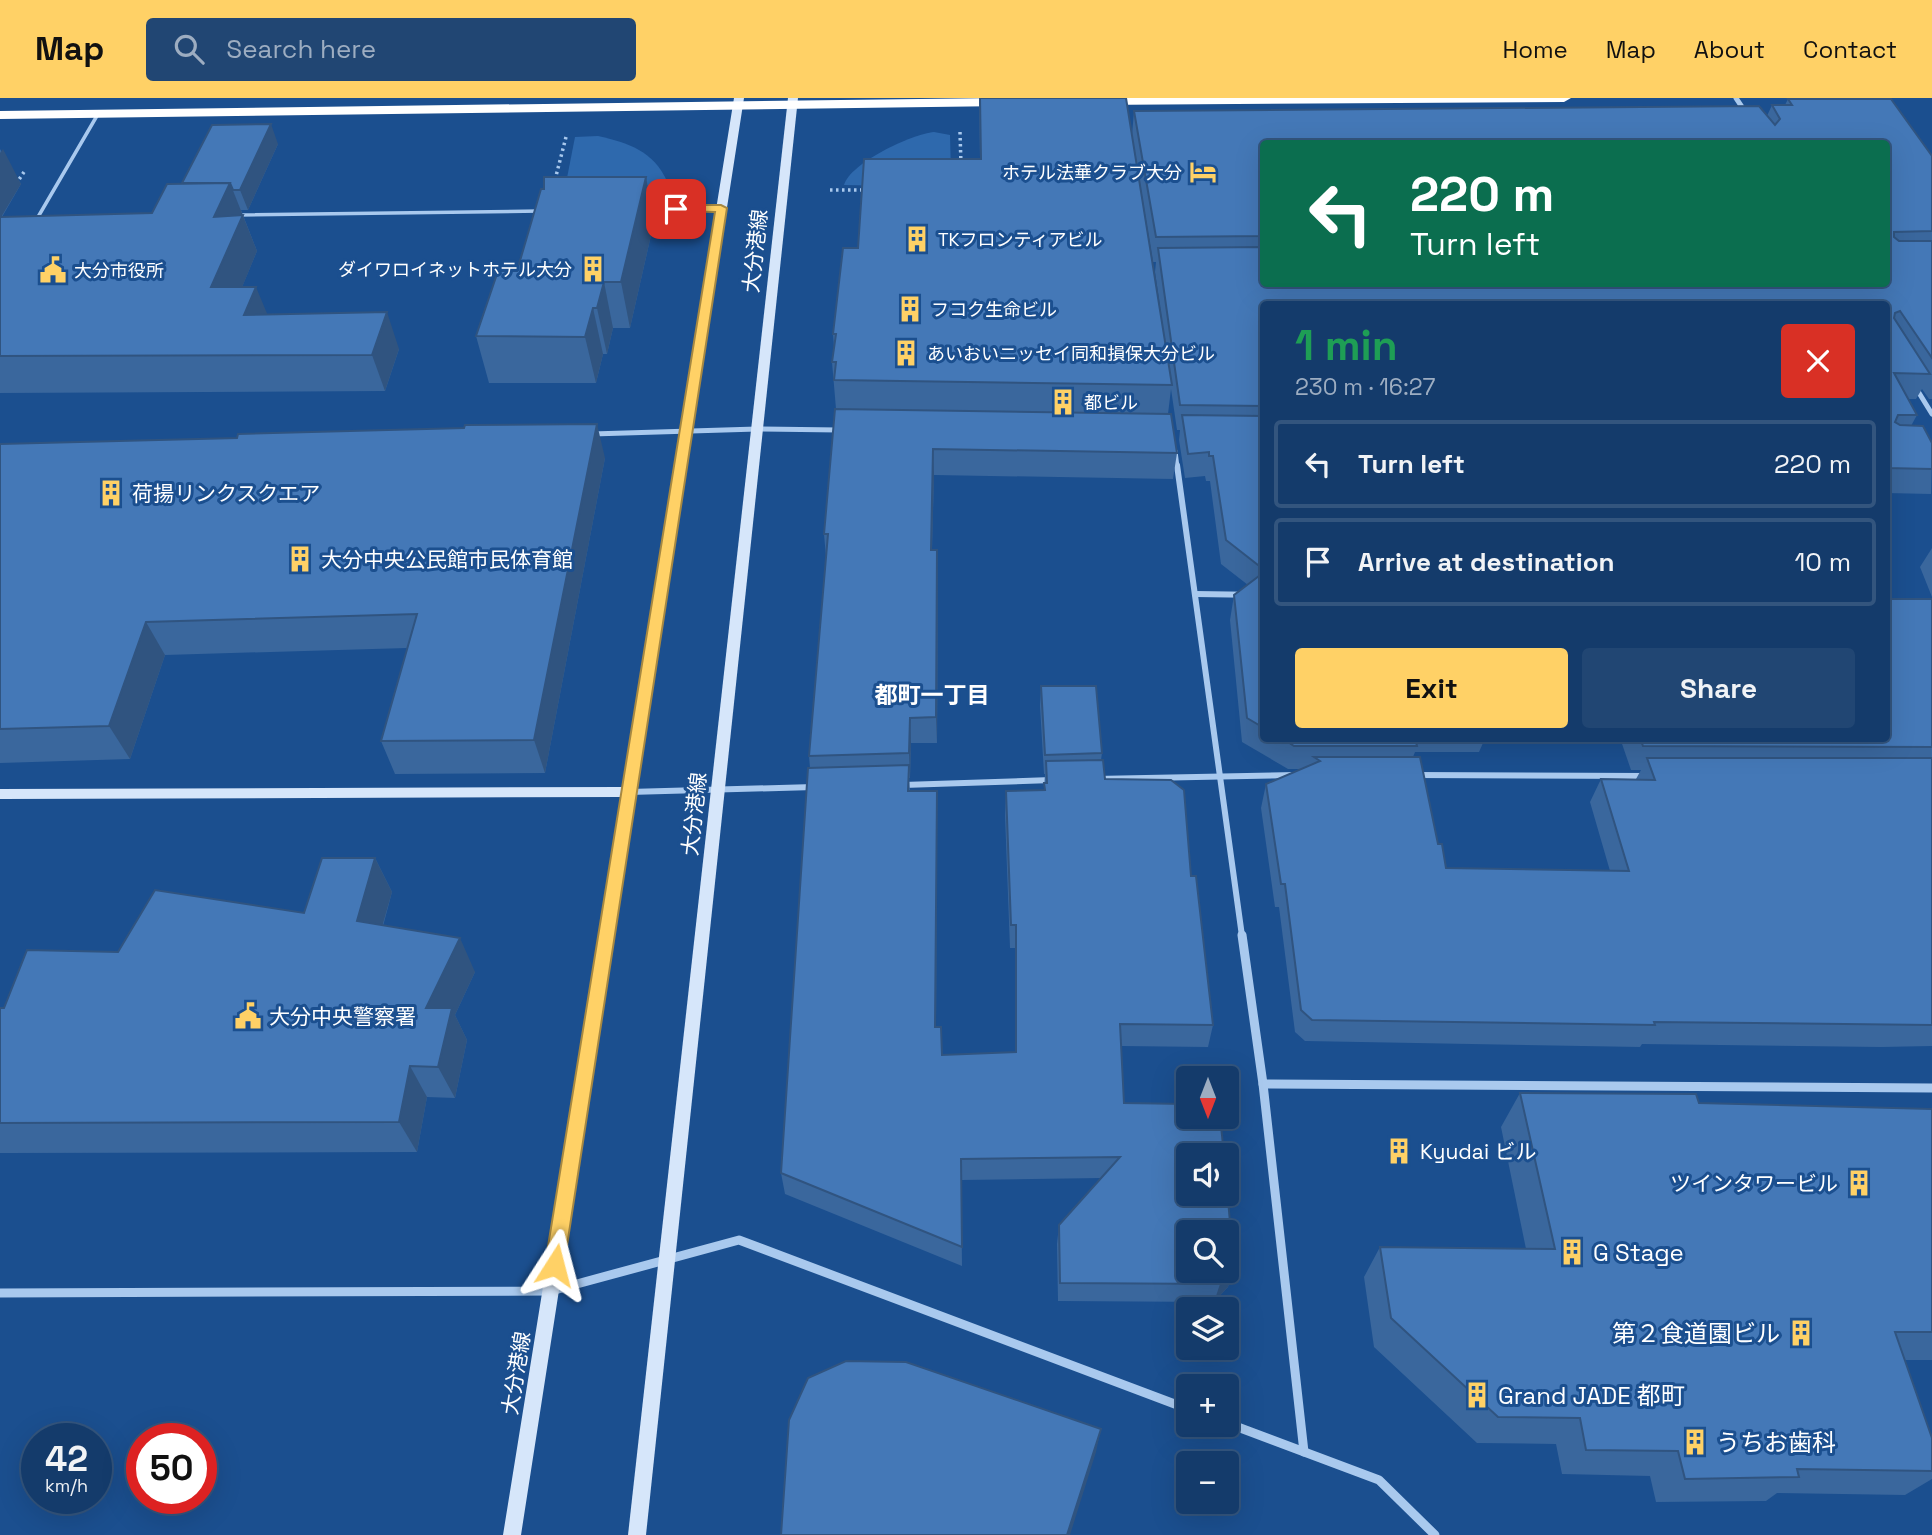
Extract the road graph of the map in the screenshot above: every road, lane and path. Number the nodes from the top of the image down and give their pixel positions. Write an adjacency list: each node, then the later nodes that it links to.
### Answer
1 (1564, 98): 7 (highway)
2 (1737, 98): 10 (street)
3 (738, 101): 4 (highway); 8 (highway); 19 (main road, 大分港線)
4 (793, 101): 5 (highway); 26 (main road, 大分港線)
5 (1025, 102)
6 (1080, 102): 7 (highway)
7 (1122, 105)
8 (99, 113): 9 (highway); 23 (lane)
9 (0, 115)
10 (1751, 121)
11 (960, 122): 14 (path)
12 (568, 128): 15 (path)
13 (24, 172): 16 (path)
14 (961, 176)
15 (554, 182)
16 (12, 190)
17 (830, 190): 18 (path)
18 (870, 190)
19 (721, 208): 20 (lane); 28 (main road, 大分港線)
20 (635, 209)
21 (541, 211): 22 (lane)
22 (229, 215)
23 (52, 216)
24 (1913, 383): 25 (street)
25 (1932, 414)
26 (757, 429): 27 (street); 28 (street); 41 (main road, 大分港線)
27 (851, 430)
28 (686, 431): 29 (street); 42 (main road, 大分港線)
29 (578, 435)
30 (1175, 448): 31 (street)
31 (1195, 594): 32 (street); 33 (street)
32 (1260, 594)
33 (1220, 775): 34 (street); 38 (street); 44 (street)
34 (1304, 775)
35 (1402, 775): 36 (street)
36 (1653, 776)
37 (1067, 779): 39 (street)
38 (1081, 779)
39 (900, 785)
40 (830, 787): 41 (street)
41 (718, 790): 42 (street); 46 (main road, 大分港線)
42 (629, 792): 43 (main road); 47 (main road, 大分港線)
43 (0, 794)
44 (1263, 1084): 45 (street); 51 (street)
45 (1932, 1088)
46 (667, 1258): 47 (street); 49 (street); 53 (main road, 大分港線)
47 (551, 1291): 48 (street); 52 (main road, 大分港線)
48 (0, 1293)
49 (1176, 1404)
50 (1239, 1428): 51 (street)
51 (1304, 1452): 54 (street)
52 (512, 1535)
53 (637, 1535)
54 (1435, 1535)

